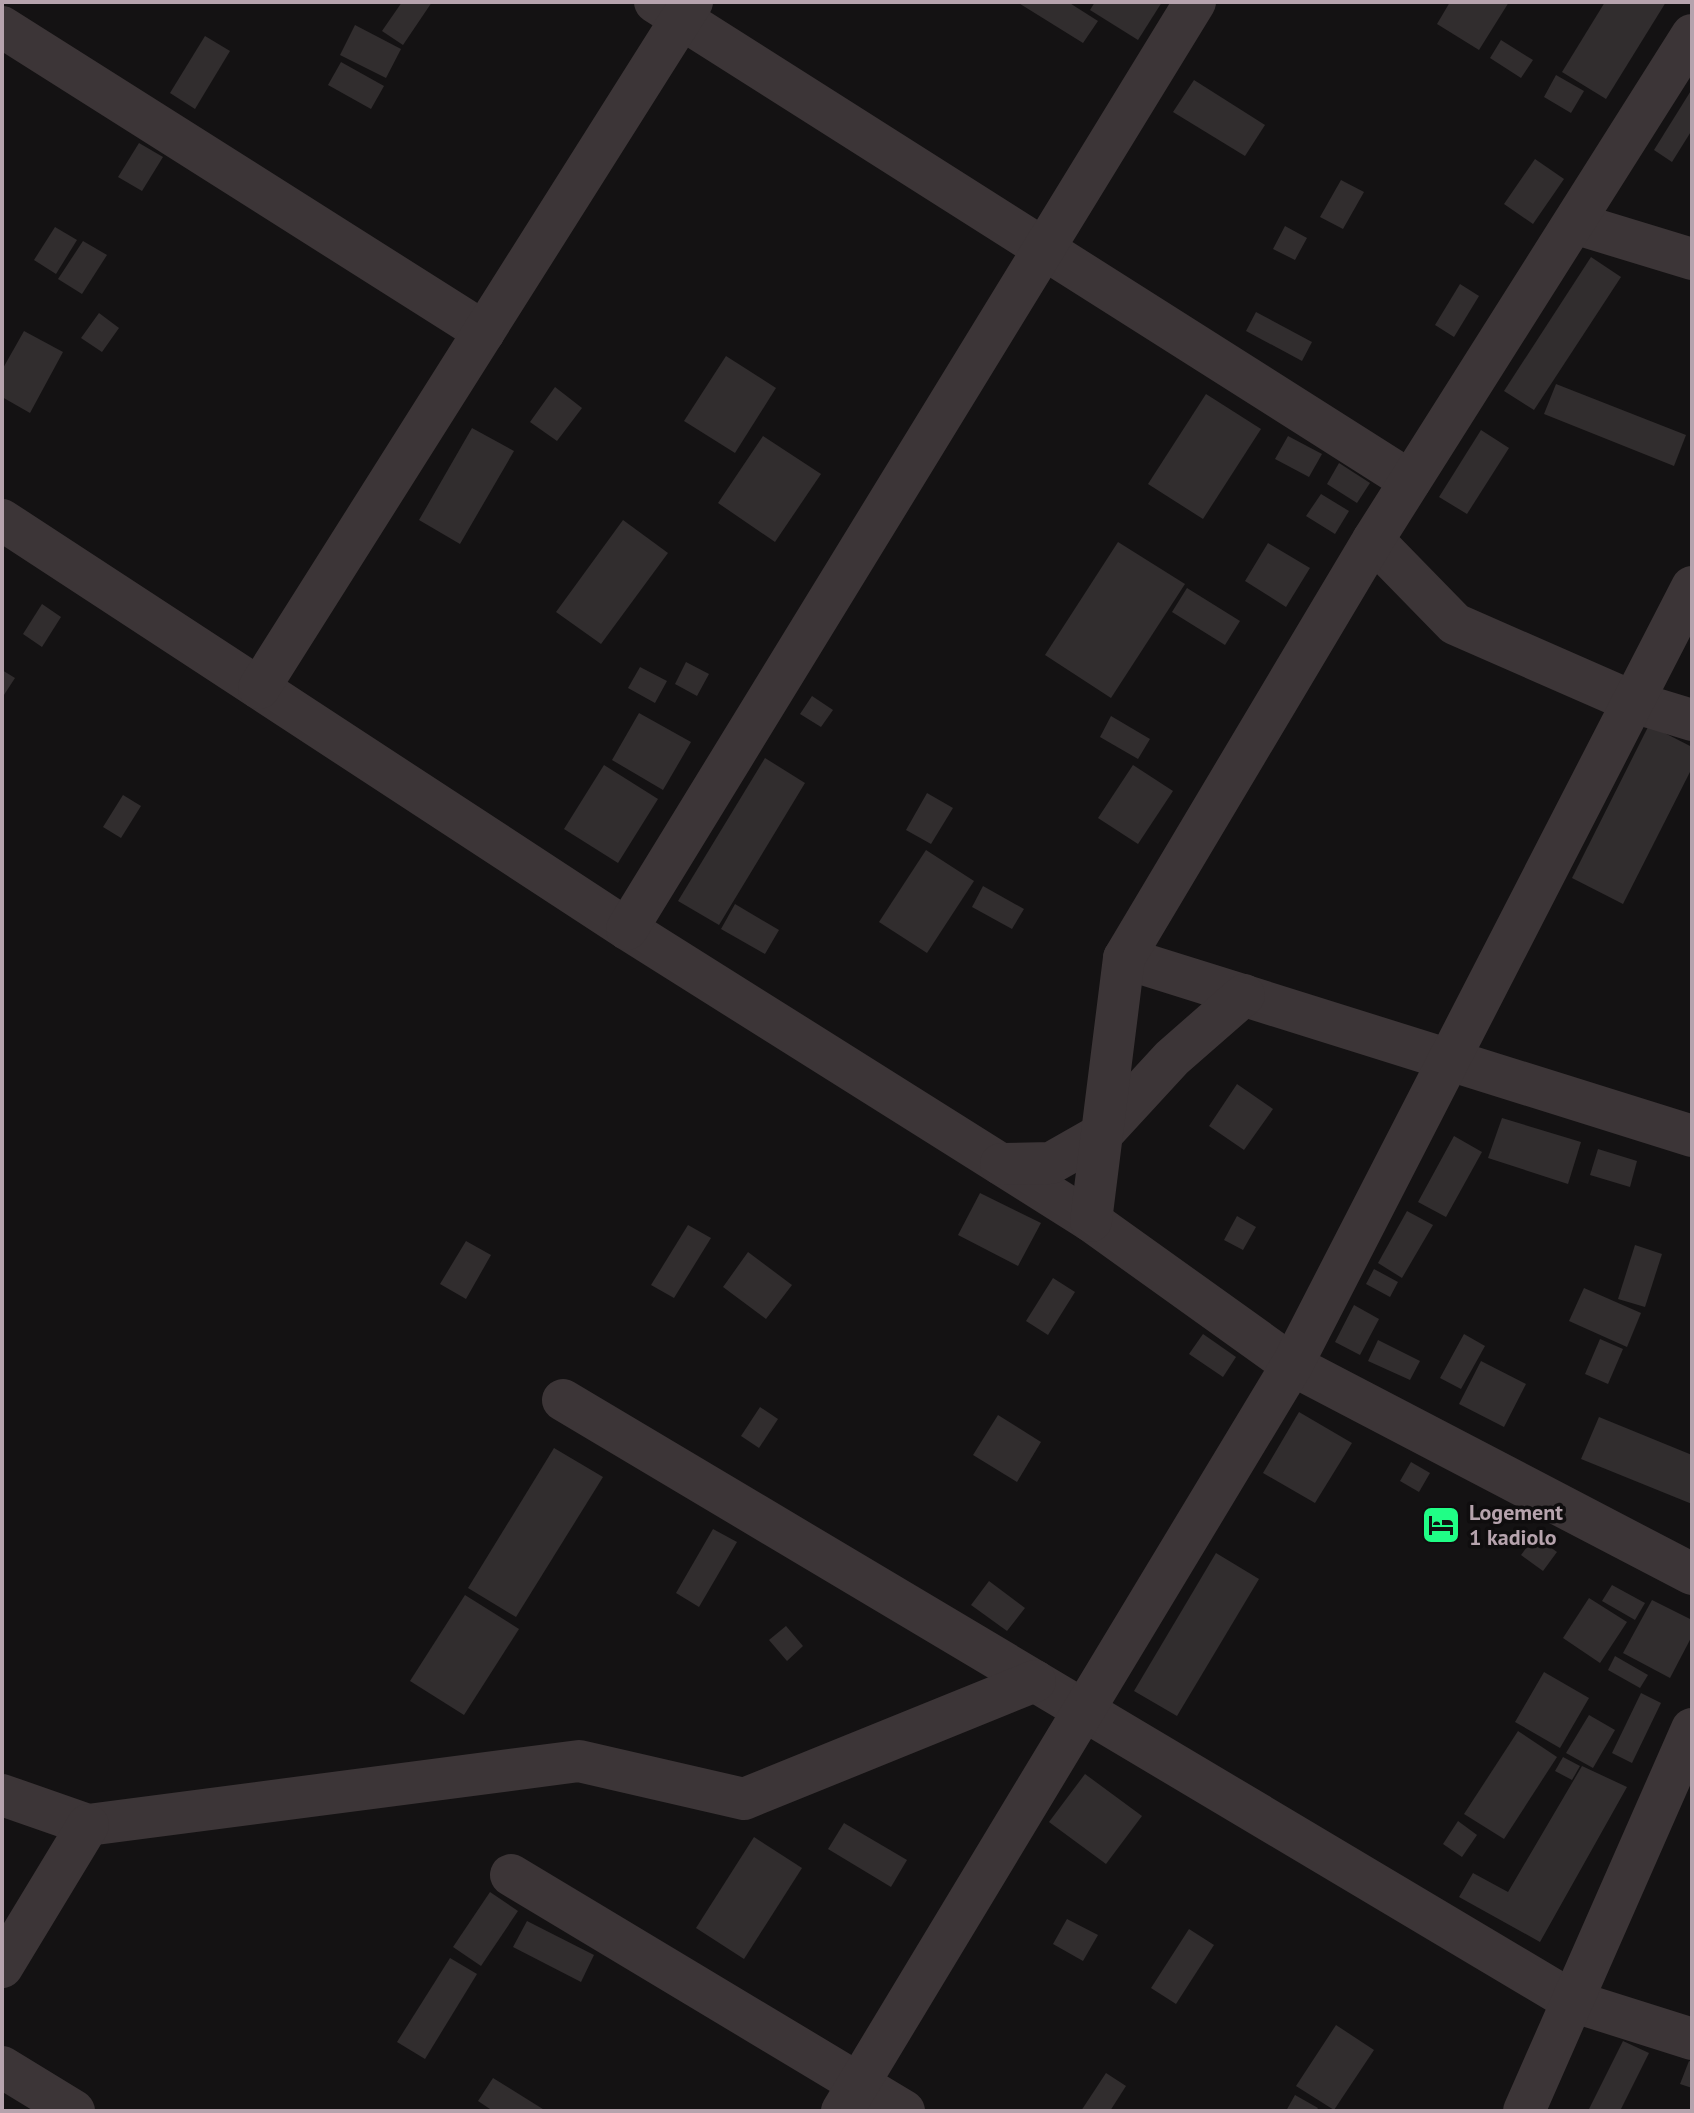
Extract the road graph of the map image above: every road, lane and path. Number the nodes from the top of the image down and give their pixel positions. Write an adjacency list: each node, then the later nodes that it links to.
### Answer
1 (1195, 2): 6 (street)
2 (676, 8): 6 (street); 8 (street)
3 (2, 27): 8 (street)
4 (1692, 35): 5 (street)
5 (1574, 223): 7 (street); 9 (street)
6 (1044, 249): 9 (street); 16 (street)
7 (1692, 259)
8 (484, 332): 13 (street)
9 (1410, 481): 11 (street)
10 (2, 520): 13 (street)
11 (1373, 540): 14 (street); 17 (street)
12 (1692, 587): 14 (street)
13 (259, 688): 16 (street)
14 (1633, 702): 15 (street); 19 (street)
15 (1692, 720)
16 (627, 929): 22 (street)
17 (1124, 958): 18 (street); 20 (street)
18 (1244, 995): 19 (street); 20 (street)
19 (1449, 1059): 21 (street); 24 (street)
20 (1102, 1134): 22 (street); 23 (street)
21 (1692, 1136)
22 (1001, 1164): 23 (street)
23 (1091, 1221): 24 (street)
24 (1292, 1365): 26 (street); 28 (street)
25 (563, 1400): 27 (street)
26 (1692, 1574)
27 (1035, 1681): 28 (street); 31 (street)
28 (1084, 1710): 34 (street); 37 (street)
29 (1692, 1729): 34 (street)
30 (2, 1795): 31 (street)
31 (88, 1825): 33 (street)
32 (511, 1875): 37 (street)
33 (2, 1967)
34 (1572, 2001): 35 (street); 40 (street)
35 (1692, 2039)
36 (2, 2067): 38 (street)
37 (850, 2097): 39 (street)
38 (74, 2111)
39 (904, 2111)
40 (1524, 2111)

